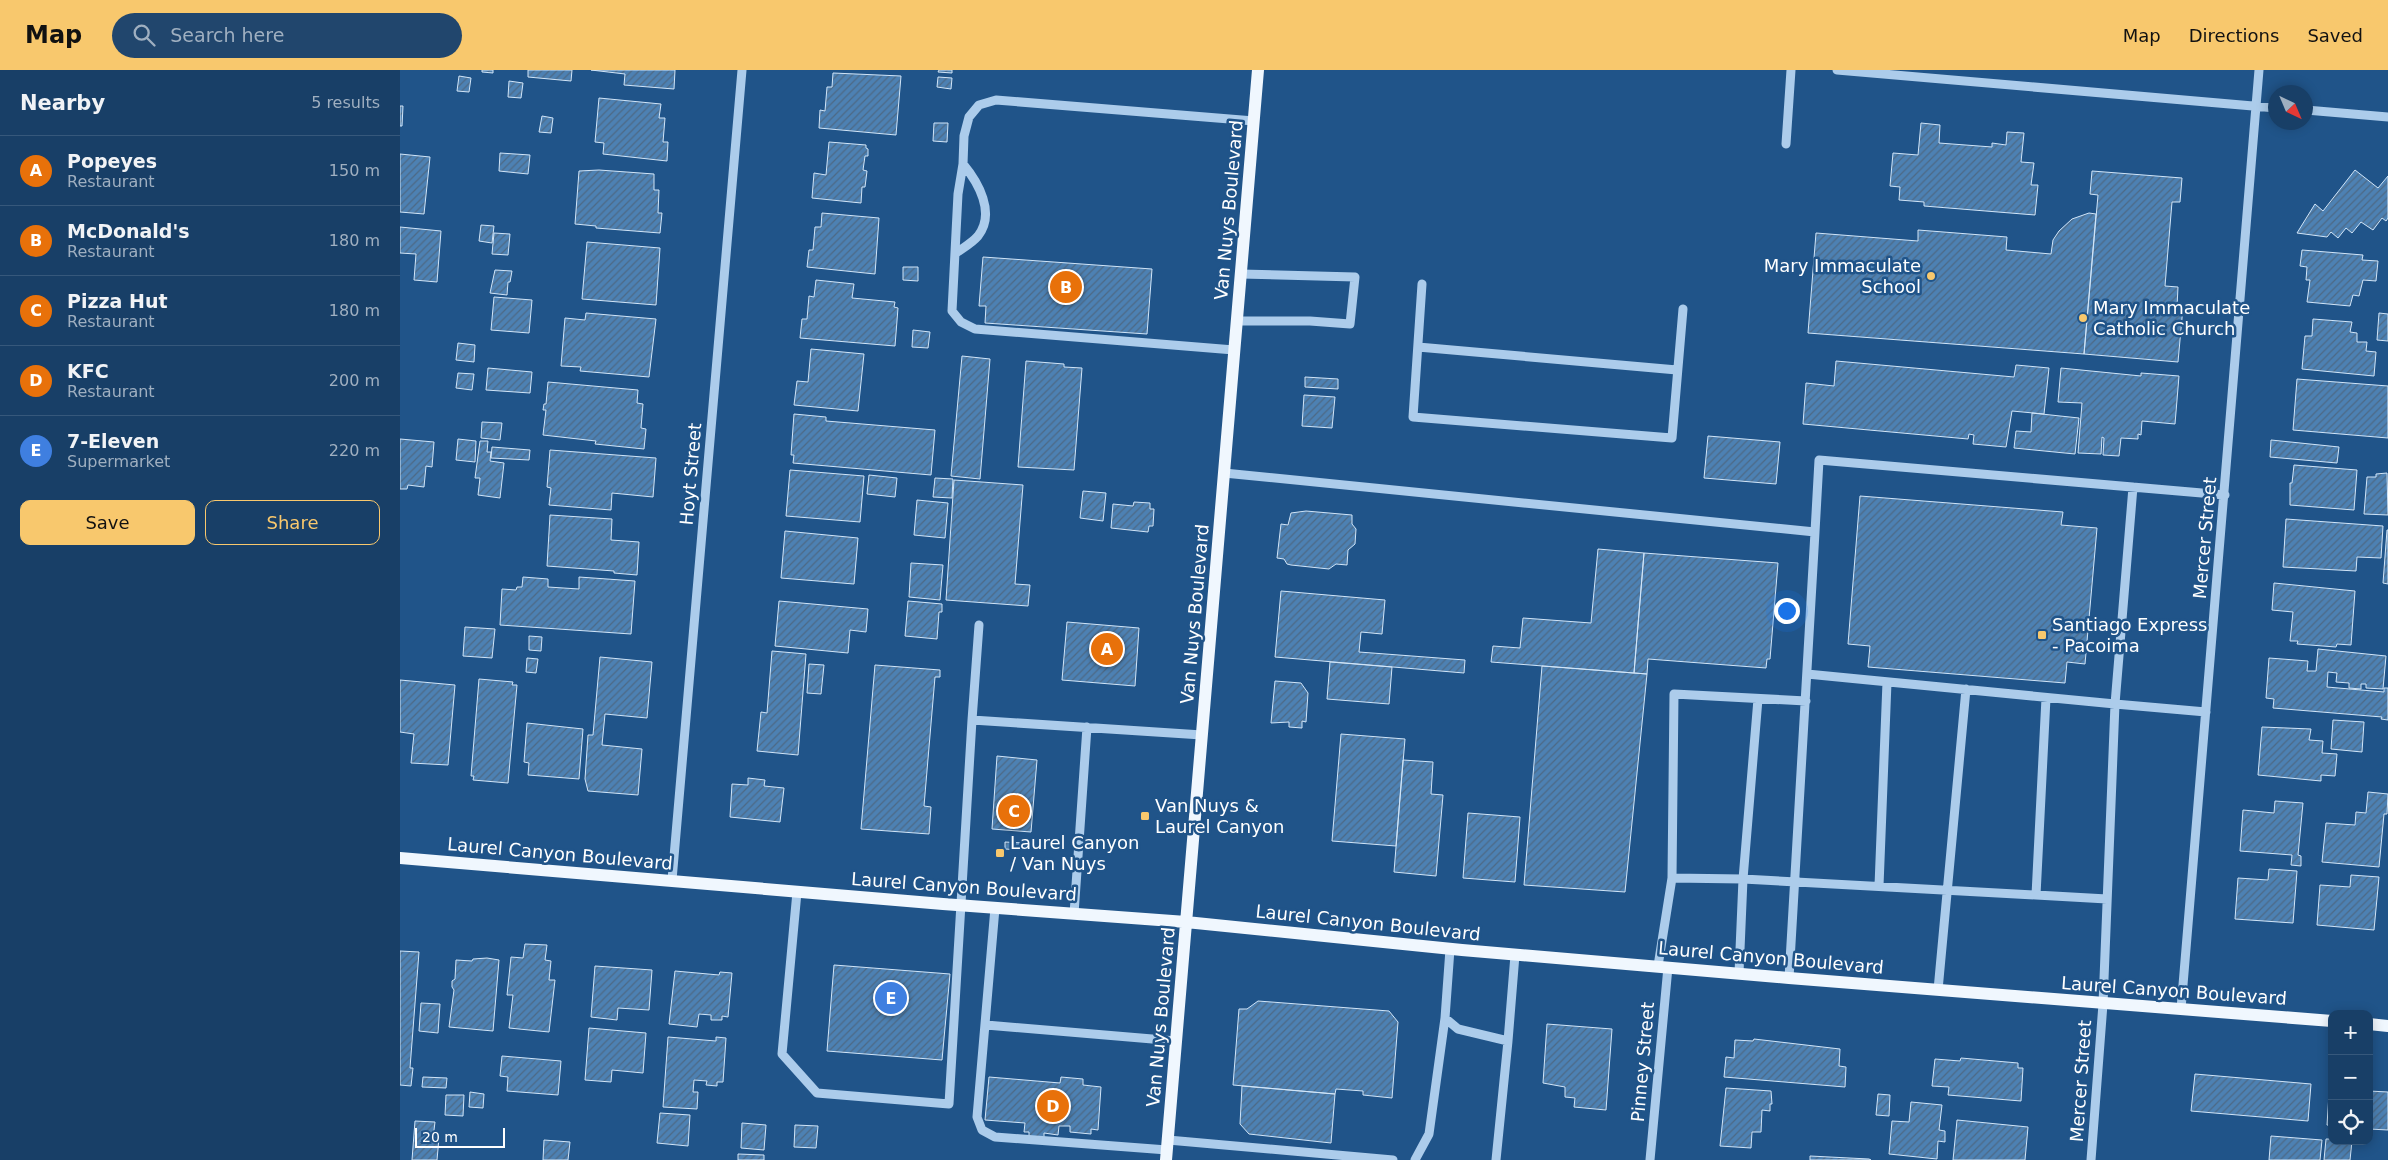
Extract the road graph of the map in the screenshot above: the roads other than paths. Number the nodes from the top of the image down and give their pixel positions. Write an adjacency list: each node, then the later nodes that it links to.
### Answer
1 (742, 70): 40 (street, Hoyt Street)
2 (1258, 70): 10 (main road, Van Nuys Boulevard)
3 (1791, 70): 11 (street)
4 (1837, 70): 6 (street)
5 (2260, 70): 6 (street, Mercer Street)
6 (2258, 106): 7 (street); 23 (street, Mercer Street)
7 (2268, 107)
8 (2313, 111): 9 (street)
9 (2388, 117)
10 (1254, 121): 12 (street); 14 (main road, Van Nuys Boulevard)
11 (1786, 144)
12 (963, 164): 13 (street); 13 (street)
13 (956, 253): 19 (street)
14 (1241, 274): 17 (main road, Van Nuys Boulevard); 17 (street)
15 (1422, 284): 18 (street)
16 (1683, 309): 20 (street)
17 (1237, 321): 19 (main road, Van Nuys Boulevard)
18 (1418, 347): 20 (street); 20 (street)
19 (1234, 350): 21 (main road, Van Nuys Boulevard)
20 (1678, 370)
21 (1224, 472): 24 (street); 36 (main road, Van Nuys Boulevard)
22 (2132, 487): 23 (street); 24 (street); 32 (street, Mercer Street)
23 (2225, 495): 33 (street, Mercer Street)
24 (1815, 532): 26 (street)
25 (979, 625): 34 (street)
26 (1807, 674): 27 (street); 31 (street)
27 (1888, 682): 28 (street); 42 (street)
28 (1966, 689): 29 (street); 43 (street)
29 (2046, 698): 32 (street); 45 (street)
30 (1758, 699): 31 (street); 38 (street, Pinney Street); 39 (street)
31 (1806, 701): 41 (street)
32 (2115, 704): 33 (street); 46 (street, Mercer Street)
33 (2206, 712): 58 (street, Mercer Street)
34 (972, 720): 35 (street); 47 (street)
35 (1087, 727): 36 (street); 49 (street)
36 (1202, 735): 50 (main road, Van Nuys Boulevard)
37 (400, 858): 40 (main road, Laurel Canyon Boulevard)
38 (1672, 878): 39 (street); 53 (street, Pinney Street)
39 (1743, 879): 41 (street); 54 (street)
40 (672, 880): 44 (main road, Laurel Canyon Boulevard)
41 (1794, 882): 42 (street); 55 (street)
42 (1879, 886): 43 (street)
43 (1948, 890): 45 (street); 56 (street)
44 (797, 892): 47 (main road, Laurel Canyon Boulevard); 47 (street)
45 (2036, 895): 46 (street)
46 (2107, 899): 57 (street, Mercer Street)
47 (961, 905): 48 (main road, Laurel Canyon Boulevard)
48 (996, 908): 49 (main road, Laurel Canyon Boulevard); 62 (street)
49 (1074, 914): 50 (main road, Laurel Canyon Boulevard)
50 (1186, 922): 51 (main road, Laurel Canyon Boulevard); 67 (main road, Van Nuys Boulevard)
51 (1450, 949): 52 (main road, Laurel Canyon Boulevard); 59 (street)
52 (1515, 954): 53 (main road, Laurel Canyon Boulevard); 66 (street)
53 (1663, 966): 54 (main road, Laurel Canyon Boulevard); 72 (street, Pinney Street)
54 (1739, 973): 55 (main road, Laurel Canyon Boulevard)
55 (1789, 978): 56 (main road, Laurel Canyon Boulevard)
56 (1938, 990): 57 (main road, Laurel Canyon Boulevard)
57 (2103, 1004): 58 (main road, Laurel Canyon Boulevard); 73 (street, Mercer Street)
58 (2181, 1009): 60 (main road, Laurel Canyon Boulevard)
59 (1445, 1018): 64 (street); 65 (street)
60 (2328, 1021)
61 (2373, 1024): 63 (main road)
62 (986, 1025): 67 (street); 68 (street)
63 (2388, 1026)
64 (1458, 1029): 65 (street); 66 (street)
65 (1443, 1039): 70 (street)
66 (1508, 1040): 71 (street)
67 (1176, 1041): 68 (main road, Van Nuys Boulevard)
68 (1167, 1150): 69 (street)
69 (1393, 1160)
70 (1415, 1160)
71 (1496, 1160)
72 (1650, 1160)
73 (2091, 1160)

